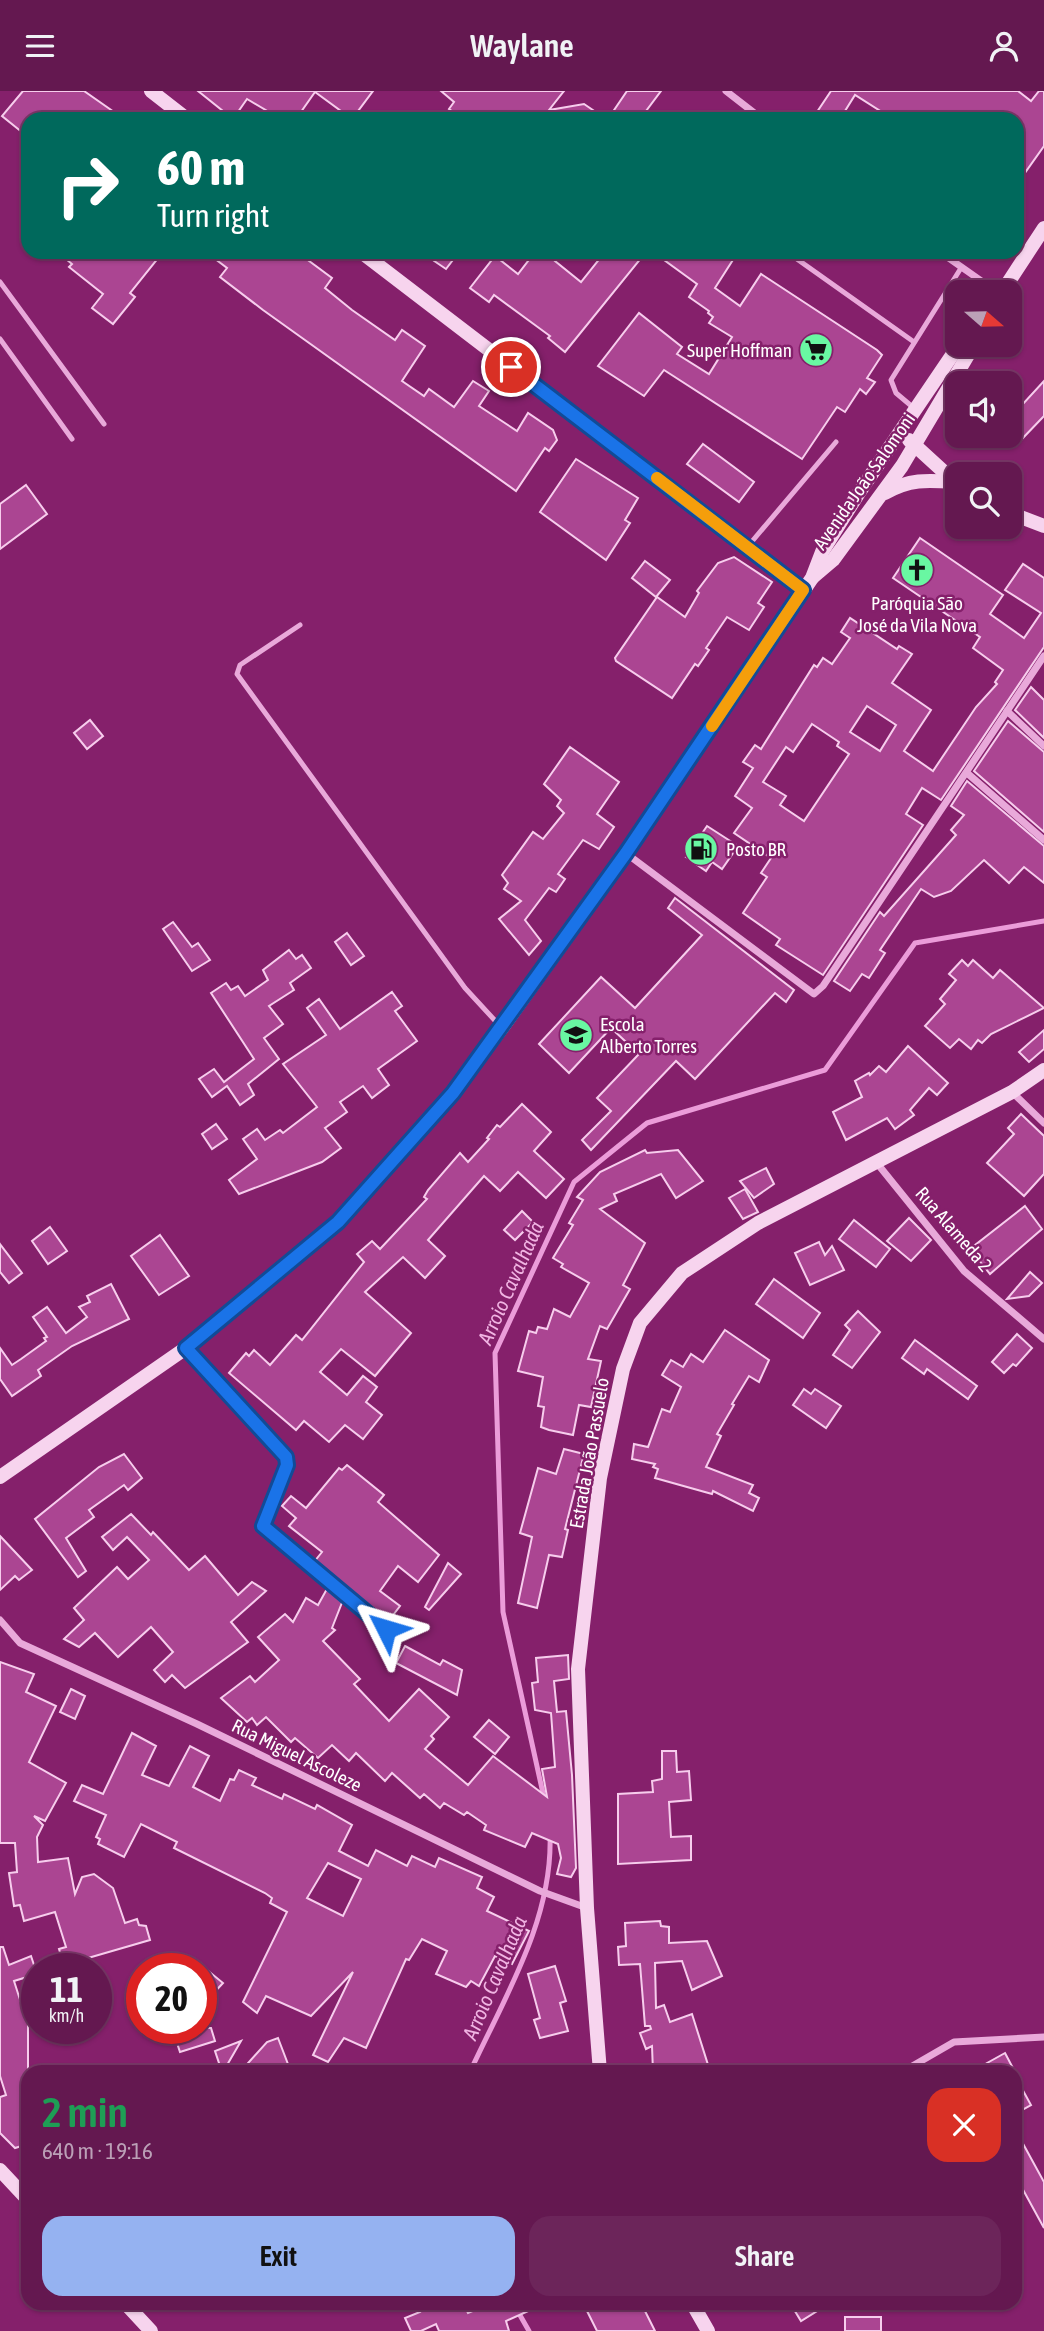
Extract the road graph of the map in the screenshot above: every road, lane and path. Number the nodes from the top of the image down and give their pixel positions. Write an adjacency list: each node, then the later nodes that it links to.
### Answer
1 (151, 91): 3 (main road)
2 (726, 91): 4 (street)
3 (178, 112)
4 (753, 112)
5 (1044, 228): 6 (main road)
6 (1024, 257)
7 (370, 259): 33 (main road)
8 (797, 259): 16 (lane)
9 (949, 259): 11 (street)
10 (1023, 259): 13 (main road)
11 (961, 268): 12 (street); 16 (lane)
12 (980, 280)
13 (1008, 280)
14 (0, 282): 20 (lane)
15 (0, 339): 22 (lane)
16 (914, 342): 19 (lane)
17 (951, 357): 19 (main road, Avenida João Salomoni)
18 (967, 357): 24 (main road, Avenida João Salomoni)
19 (915, 409): 21 (main road, Avenida João Salomoni)
20 (104, 424)
21 (900, 432): 24 (main road); 25 (main road, Avenida João Salomoni)
22 (72, 439)
23 (836, 442): 33 (lane)
24 (916, 445): 26 (main road, Avenida João Salomoni); 27 (main road)
25 (884, 456): 26 (main road); 34 (main road, Avenida João Salomoni)
26 (902, 466): 28 (main road); 30 (main road, Avenida João Salomoni)
27 (945, 473)
28 (945, 480)
29 (945, 482): 30 (main road)
30 (879, 496): 34 (main road, Avenida João Salomoni)
31 (1022, 518): 32 (main road)
32 (1044, 526)
33 (747, 548): 35 (main road)
34 (812, 578): 35 (main road)
35 (803, 590): 42 (main road)
36 (300, 625): 43 (lane)
37 (1044, 656): 38 (street)
38 (1007, 711): 39 (street); 40 (street)
39 (1044, 746)
40 (967, 773): 41 (street); 42 (street)
41 (1044, 840)
42 (626, 853): 43 (main road)
43 (502, 1028): 49 (main road)
44 (1044, 1070): 45 (main road, Estrada João Passuelo)
45 (1012, 1092): 46 (street); 47 (main road, Estrada João Passuelo)
46 (1044, 1122)
47 (876, 1162): 48 (street, Rua Alameda 2); 53 (main road, Estrada João Passuelo)
48 (1044, 1339)
49 (186, 1348): 50 (main road); 52 (lane)
50 (0, 1478)
51 (0, 1620): 53 (street, Rua Miguel Ascoleze)
52 (386, 1629)
53 (587, 1908): 55 (main road, Estrada João Passuelo)
54 (1044, 2037): 56 (street)
55 (599, 2065)
56 (914, 2065)
57 (0, 2171): 58 (main road)
58 (21, 2193)
59 (132, 2310): 61 (main road)
60 (696, 2310): 62 (main road)
61 (152, 2331)
62 (708, 2331)

